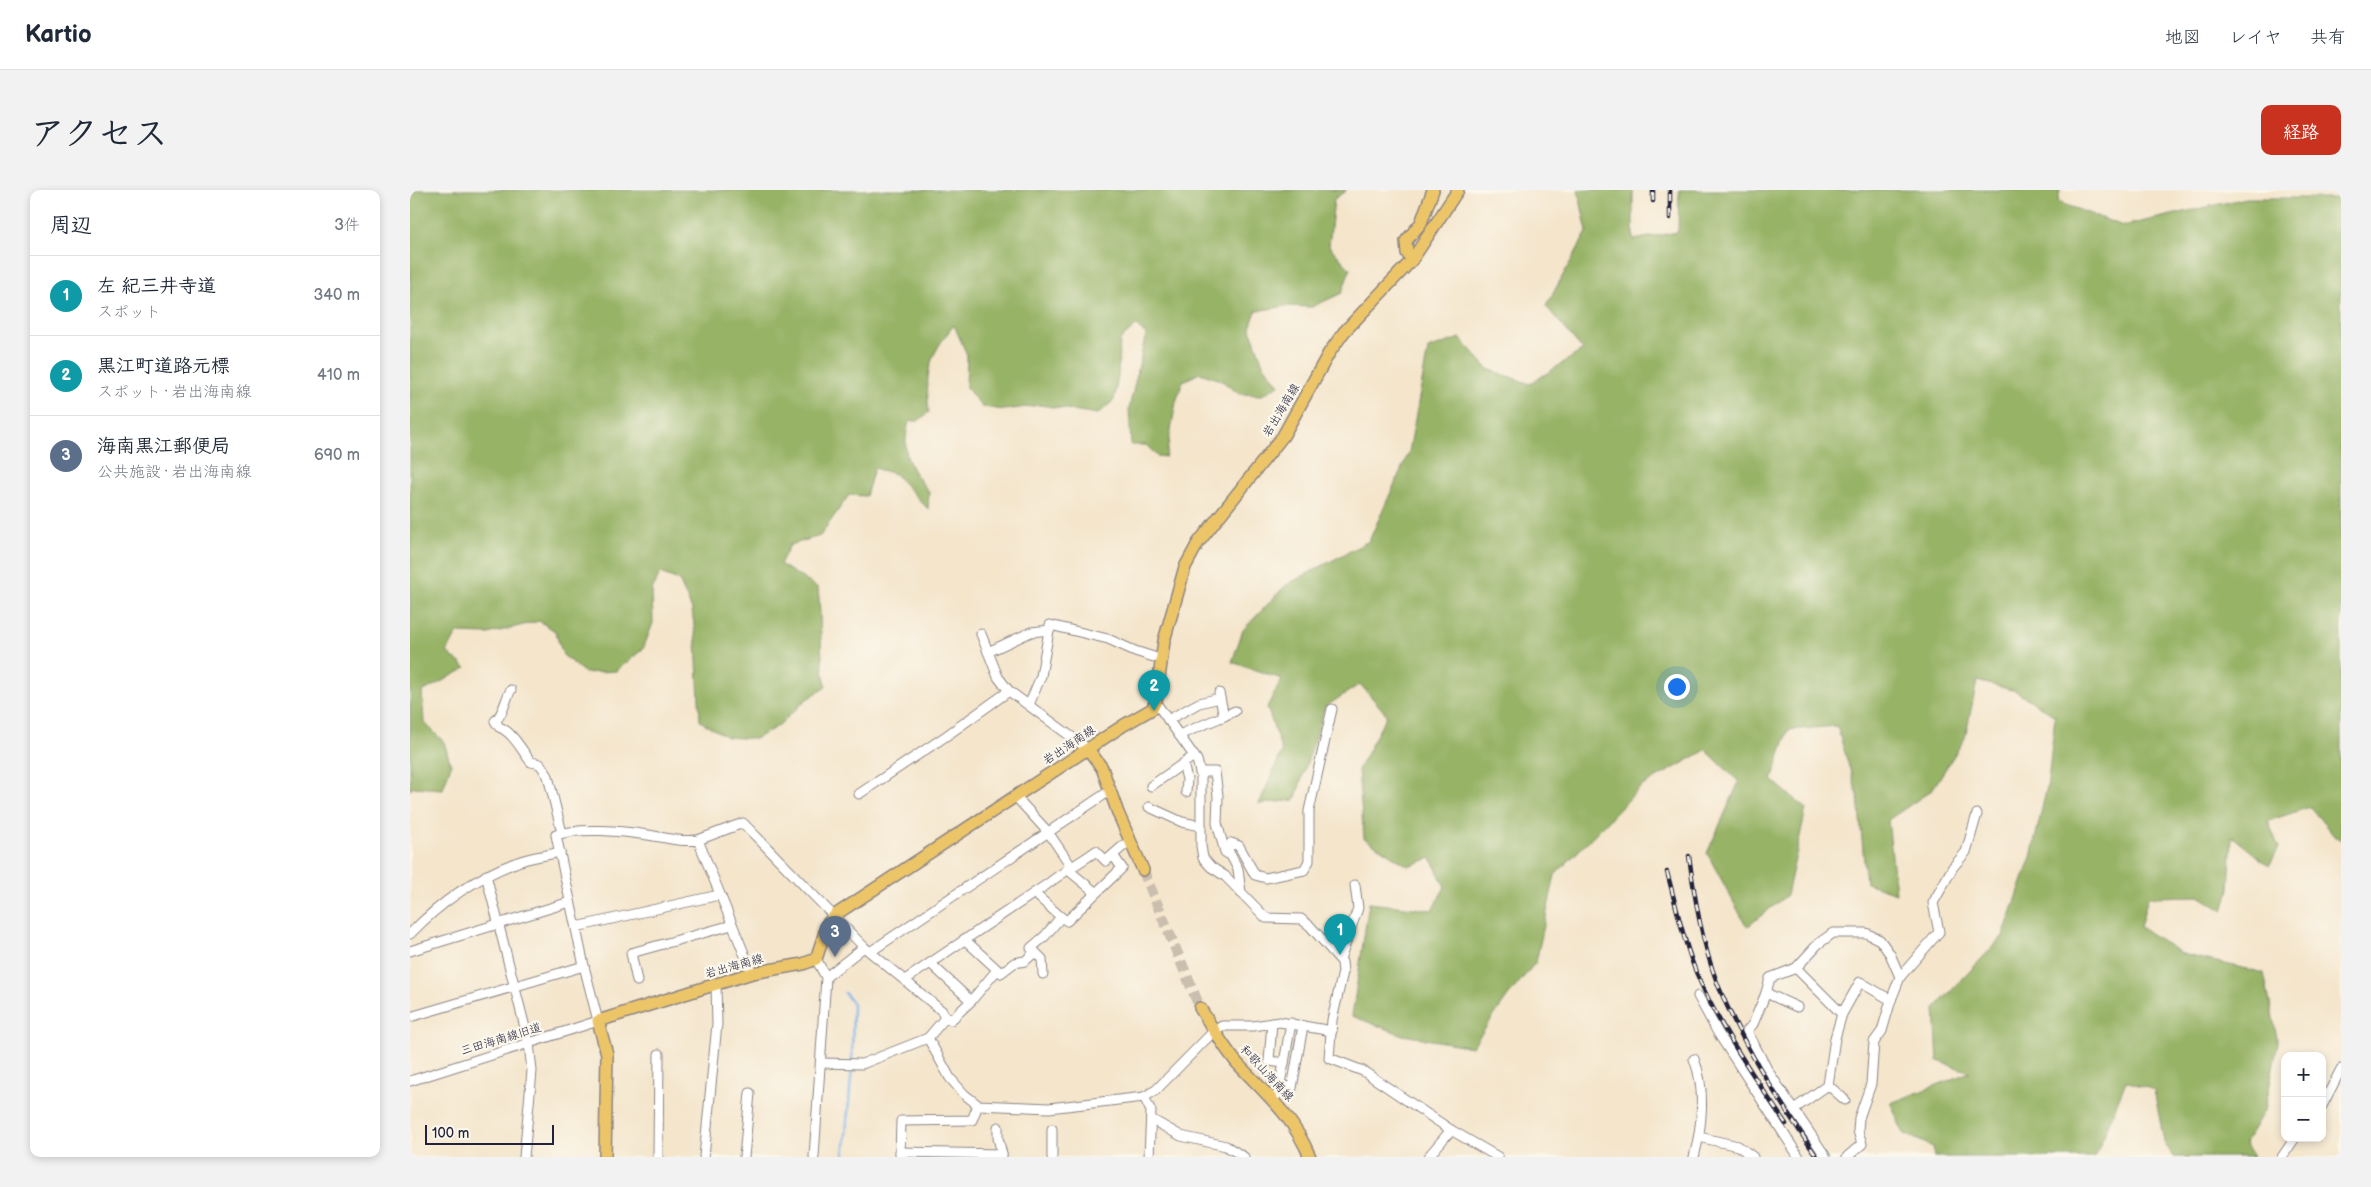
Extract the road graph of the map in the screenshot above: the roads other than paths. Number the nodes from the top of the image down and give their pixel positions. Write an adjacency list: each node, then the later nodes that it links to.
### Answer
1 (1433, 190): 3 (main road)
2 (1458, 190): 3 (main road, 岩出海南線)
3 (1412, 260): 7 (main road, 岩出海南線)
4 (1050, 630): 6 (street); 7 (street); 10 (street)
5 (981, 634): 6 (street)
6 (988, 652): 9 (street)
7 (1160, 659): 11 (main road, 岩出海南線)
8 (511, 690): 30 (street)
9 (1009, 691): 10 (street); 24 (street)
10 (1029, 705): 17 (street)
11 (1154, 706): 15 (street); 17 (main road, 岩出海南線)
12 (1332, 709): 35 (street)
13 (1234, 711): 14 (street)
14 (1224, 716): 15 (street); 16 (street)
15 (1168, 720): 16 (street)
16 (1179, 735): 18 (street)
17 (1088, 749): 22 (main road); 25 (main road, 岩出海南線)
18 (1194, 756): 19 (street); 20 (street)
19 (1183, 764): 21 (street); 23 (street)
20 (1200, 772): 28 (street); 35 (street)
21 (1151, 786)
22 (1111, 790): 29 (street); 32 (main road)
23 (1186, 792)
24 (859, 794)
25 (1016, 797): 29 (street); 45 (main road, 岩出海南線)
26 (1149, 806): 28 (street)
27 (1976, 814): 64 (street)
28 (1201, 826): 41 (street)
29 (1048, 832): 36 (street); 52 (street)
30 (562, 833): 31 (street); 33 (street)
31 (698, 840): 43 (street); 45 (street)
32 (1130, 840): 34 (street); 37 (main road)
33 (560, 852): 38 (street); 44 (street)
34 (1113, 855): 36 (street); 40 (street)
35 (1233, 859): 41 (street)
36 (1069, 867): 40 (street); 42 (street)
37 (1143, 870)
38 (486, 875): 47 (street); 50 (street)
39 (1354, 885): 56 (street)
40 (1095, 892): 46 (street)
41 (1241, 892): 56 (street)
42 (1034, 893): 46 (street); 51 (street)
43 (719, 895): 48 (street); 49 (street)
44 (570, 902): 47 (street); 49 (street)
45 (835, 915): 52 (street); 55 (main road, 岩出海南線)
46 (1061, 917): 53 (street)
47 (500, 924): 54 (street); 68 (street)
48 (732, 925): 61 (street); 66 (street)
49 (576, 927): 58 (street)
50 (410, 934)
51 (964, 939): 57 (street); 60 (street)
52 (867, 950): 63 (street); 65 (street)
53 (1033, 950): 60 (street); 62 (street)
54 (410, 951)
55 (816, 959): 61 (main road, 岩出海南線); 63 (street)
56 (1340, 959): 83 (street)
57 (930, 963): 65 (street); 72 (street)
58 (584, 966): 68 (street); 78 (street)
59 (1796, 968): 64 (street); 69 (street); 75 (street)
60 (997, 970): 72 (street)
61 (752, 973): 67 (main road, 岩出海南線)
62 (1043, 974)
63 (826, 976): 88 (street)
64 (1900, 977): 71 (street)
65 (905, 980): 76 (street)
66 (637, 982)
67 (716, 985): 78 (main road, 岩出海南線); 114 (street)
68 (515, 986): 77 (street); 85 (street)
69 (1766, 993): 74 (street); 100 (street)
70 (1698, 996): 124 (street)
71 (1891, 1000): 75 (street); 126 (street)
72 (971, 1001): 76 (street)
73 (1200, 1008): 82 (main road, 和歌山海南線)
74 (1798, 1008)
75 (1842, 1014): 93 (street)
76 (944, 1015): 84 (street)
77 (410, 1017)
78 (598, 1021): 85 (street, 三田海南線旧道); 112 (main road)
79 (1272, 1023): 80 (street); 82 (street); 89 (street)
80 (1291, 1023): 81 (street); 89 (street)
81 (1303, 1026): 83 (street); 92 (street)
82 (1214, 1031): 95 (street); 97 (main road, 和歌山海南線)
83 (1332, 1031): 104 (street)
84 (928, 1038): 88 (street); 99 (street)
85 (529, 1043): 91 (street, 三田海南線旧道); 111 (street)
86 (660, 1054): 113 (street)
87 (1694, 1059): 105 (street)
88 (821, 1063): 116 (street)
89 (1284, 1063): 92 (street)
90 (2341, 1069): 96 (street)
91 (410, 1080)
92 (1280, 1085): 97 (street)
93 (1828, 1086): 98 (street); 100 (street)
94 (750, 1093): 115 (street)
95 (1144, 1097): 99 (street); 101 (street)
96 (2326, 1098)
97 (1273, 1099): 110 (main road, 和歌山海南線)
98 (1845, 1100)
99 (978, 1105): 108 (street)
100 (1794, 1109): 125 (street)
101 (1151, 1119): 107 (street); 118 (street)
102 (998, 1127): 109 (street)
103 (1052, 1129): 117 (street)
104 (1451, 1130): 120 (street); 121 (street)
105 (1699, 1137): 122 (street); 123 (street)
106 (2292, 1142): 127 (street)
107 (1228, 1152): 119 (street)
108 (900, 1154): 109 (street)
109 (1002, 1156)
110 (1307, 1156)
111 (524, 1157)
112 (605, 1157)
113 (658, 1157)
114 (704, 1157)
115 (744, 1157)
116 (814, 1157)
117 (1052, 1157)
118 (1149, 1157)
119 (1244, 1157)
120 (1428, 1157)
121 (1498, 1157)
122 (1694, 1157)
123 (1753, 1157)
124 (1799, 1157)
125 (1826, 1157)
126 (1847, 1157)
127 (2282, 1157)

